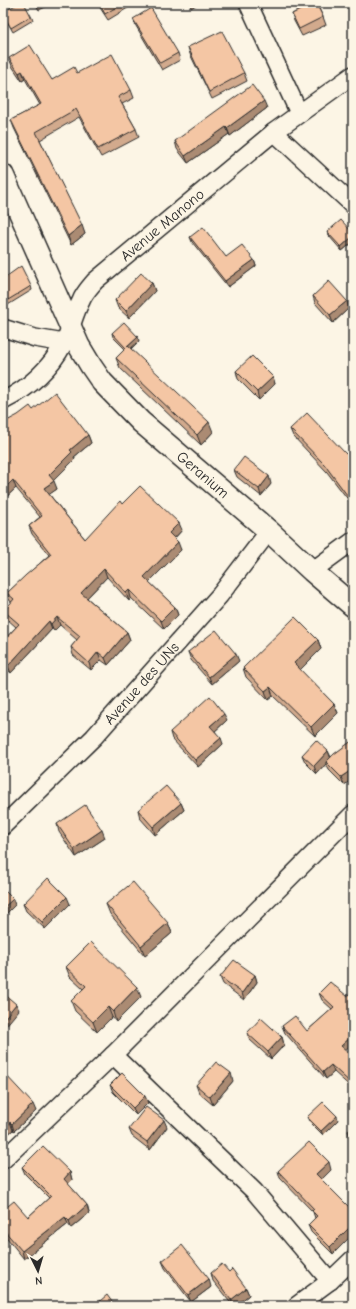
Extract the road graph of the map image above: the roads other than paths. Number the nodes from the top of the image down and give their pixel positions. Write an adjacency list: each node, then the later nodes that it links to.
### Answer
1 (248, 3): 3 (street)
2 (353, 75): 3 (street, Avenue Manono)
3 (299, 113): 4 (street, Avenue Manono)
4 (274, 132): 6 (street); 8 (street, Avenue Manono)
5 (3, 175): 8 (street, Geranium)
6 (353, 205)
7 (3, 328): 8 (street)
8 (68, 335): 9 (street, Avenue Manono); 10 (street, Geranium)
9 (3, 401)
10 (269, 531): 12 (street, Geranium); 15 (street, Avenue des UNs)
11 (353, 541): 12 (street)
12 (312, 571): 13 (street, Geranium)
13 (353, 606)
14 (353, 814): 16 (street)
15 (3, 826)
16 (113, 1055): 17 (street); 19 (street)
17 (3, 1160)
18 (353, 1259): 19 (street)
19 (330, 1281): 20 (street)
20 (296, 1306)

